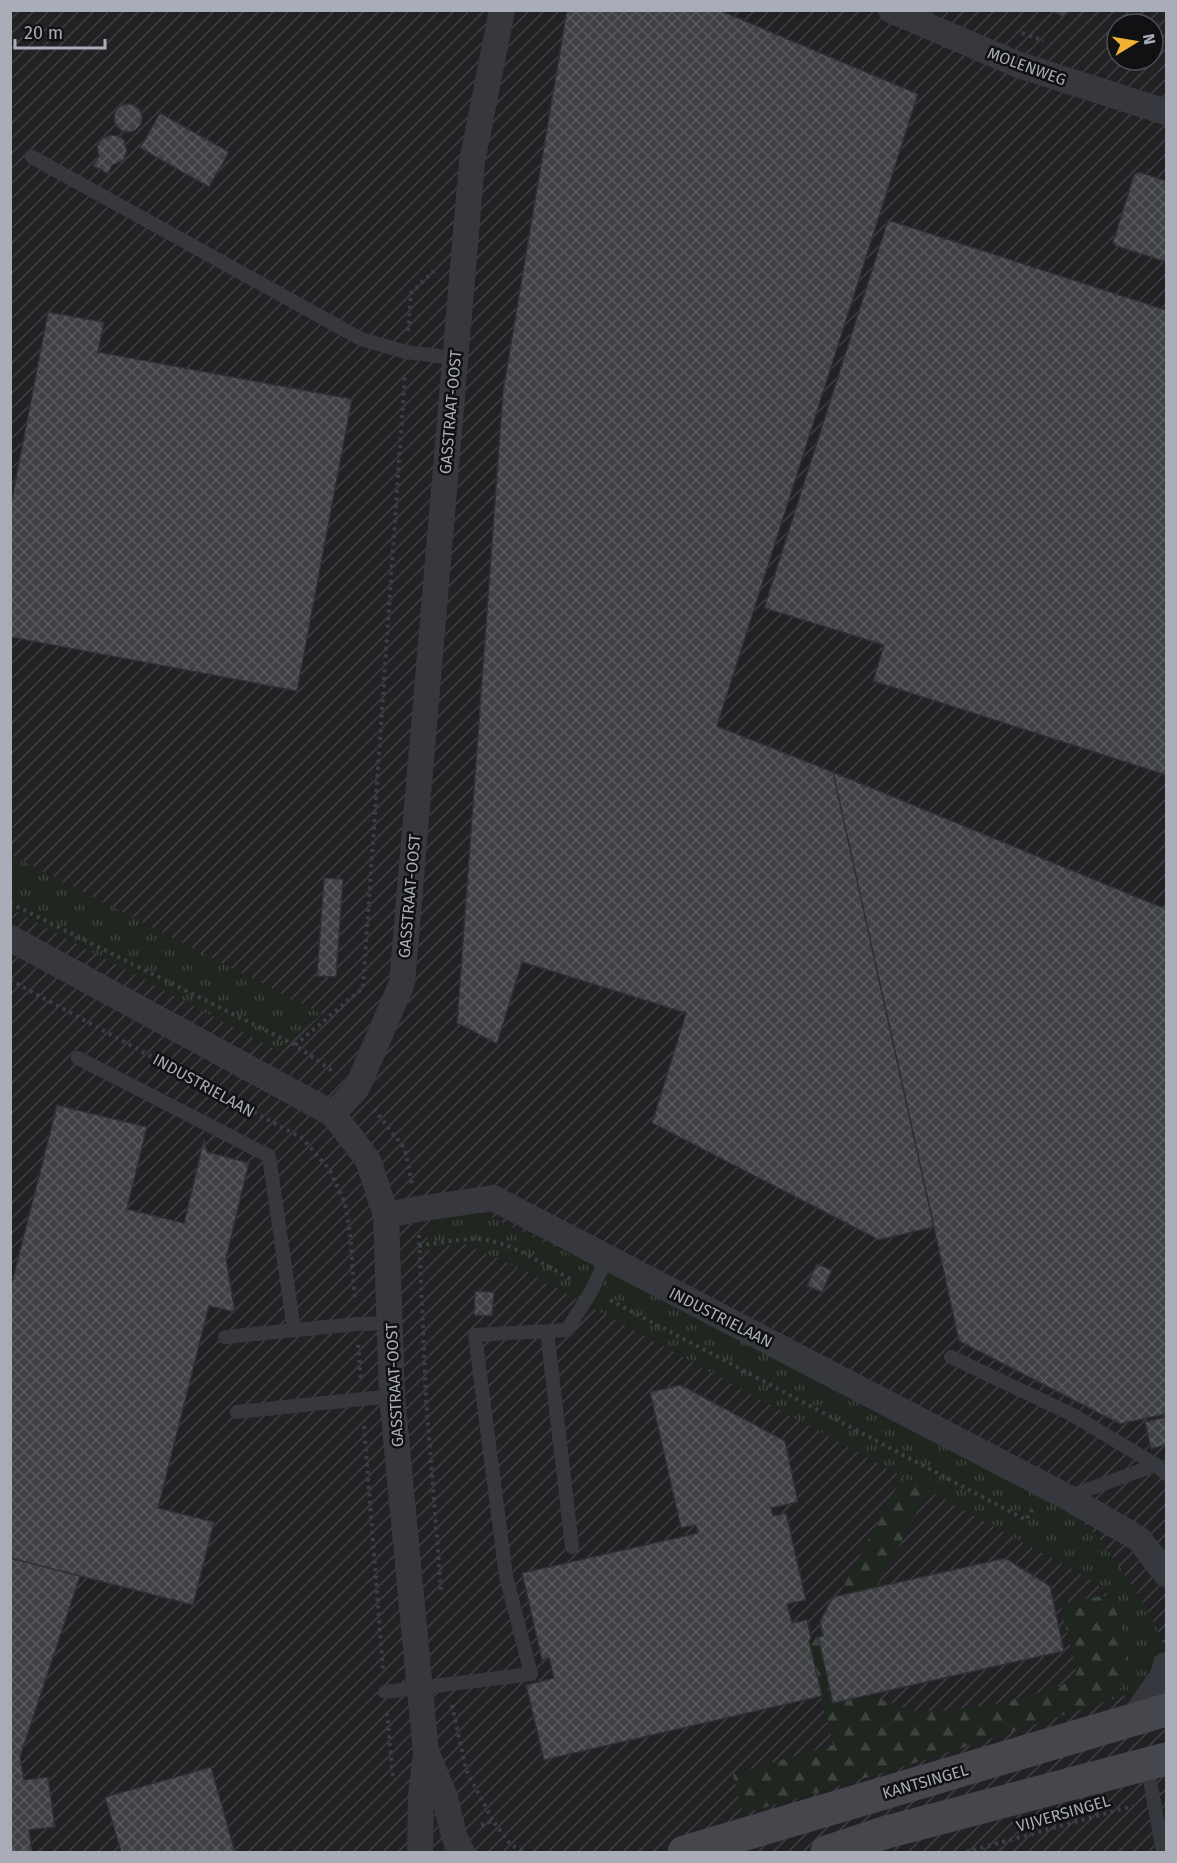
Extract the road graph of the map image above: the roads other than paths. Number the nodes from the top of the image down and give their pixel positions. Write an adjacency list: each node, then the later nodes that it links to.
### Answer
1 (502, 10): 5 (street, GASSTRAAT-OOST)
2 (891, 10): 3 (street, MOLENWEG)
3 (1167, 112)
4 (32, 157): 5 (lane)
5 (454, 358): 8 (street, GASSTRAAT-OOST)
6 (10, 938): 8 (street)
7 (78, 1058): 12 (lane)
8 (333, 1114): 9 (street, GASSTRAAT-OOST)
9 (386, 1215): 10 (street, INDUSTRIELAAN); 11 (street, GASSTRAAT-OOST)
10 (607, 1257): 13 (lane); 19 (street, INDUSTRIELAAN)
11 (390, 1323): 12 (lane); 16 (street, GASSTRAAT-OOST)
12 (294, 1330): 14 (lane)
13 (548, 1330): 20 (lane); 23 (lane)
14 (225, 1337)
15 (951, 1357): 18 (lane)
16 (392, 1396): 17 (lane); 23 (street, GASSTRAAT-OOST)
17 (237, 1412)
18 (1161, 1470): 19 (lane)
19 (1056, 1491): 21 (street, INDUSTRIELAAN)
20 (572, 1547)
21 (1167, 1574)
22 (1167, 1665): 26 (street)
23 (420, 1689): 24 (lane); 27 (street, GASSTRAAT-OOST)
24 (385, 1692)
25 (1167, 1710): 26 (street, KANTSINGEL)
26 (1131, 1721): 31 (street, KANTSINGEL)
27 (426, 1753): 29 (street, GASSTRAAT-OOST); 30 (street, GASSTRAAT-OOST)
28 (1157, 1761): 32 (street); 33 (lane)
29 (420, 1852)
30 (462, 1852)
31 (684, 1852)
32 (827, 1852)
33 (1163, 1852)

